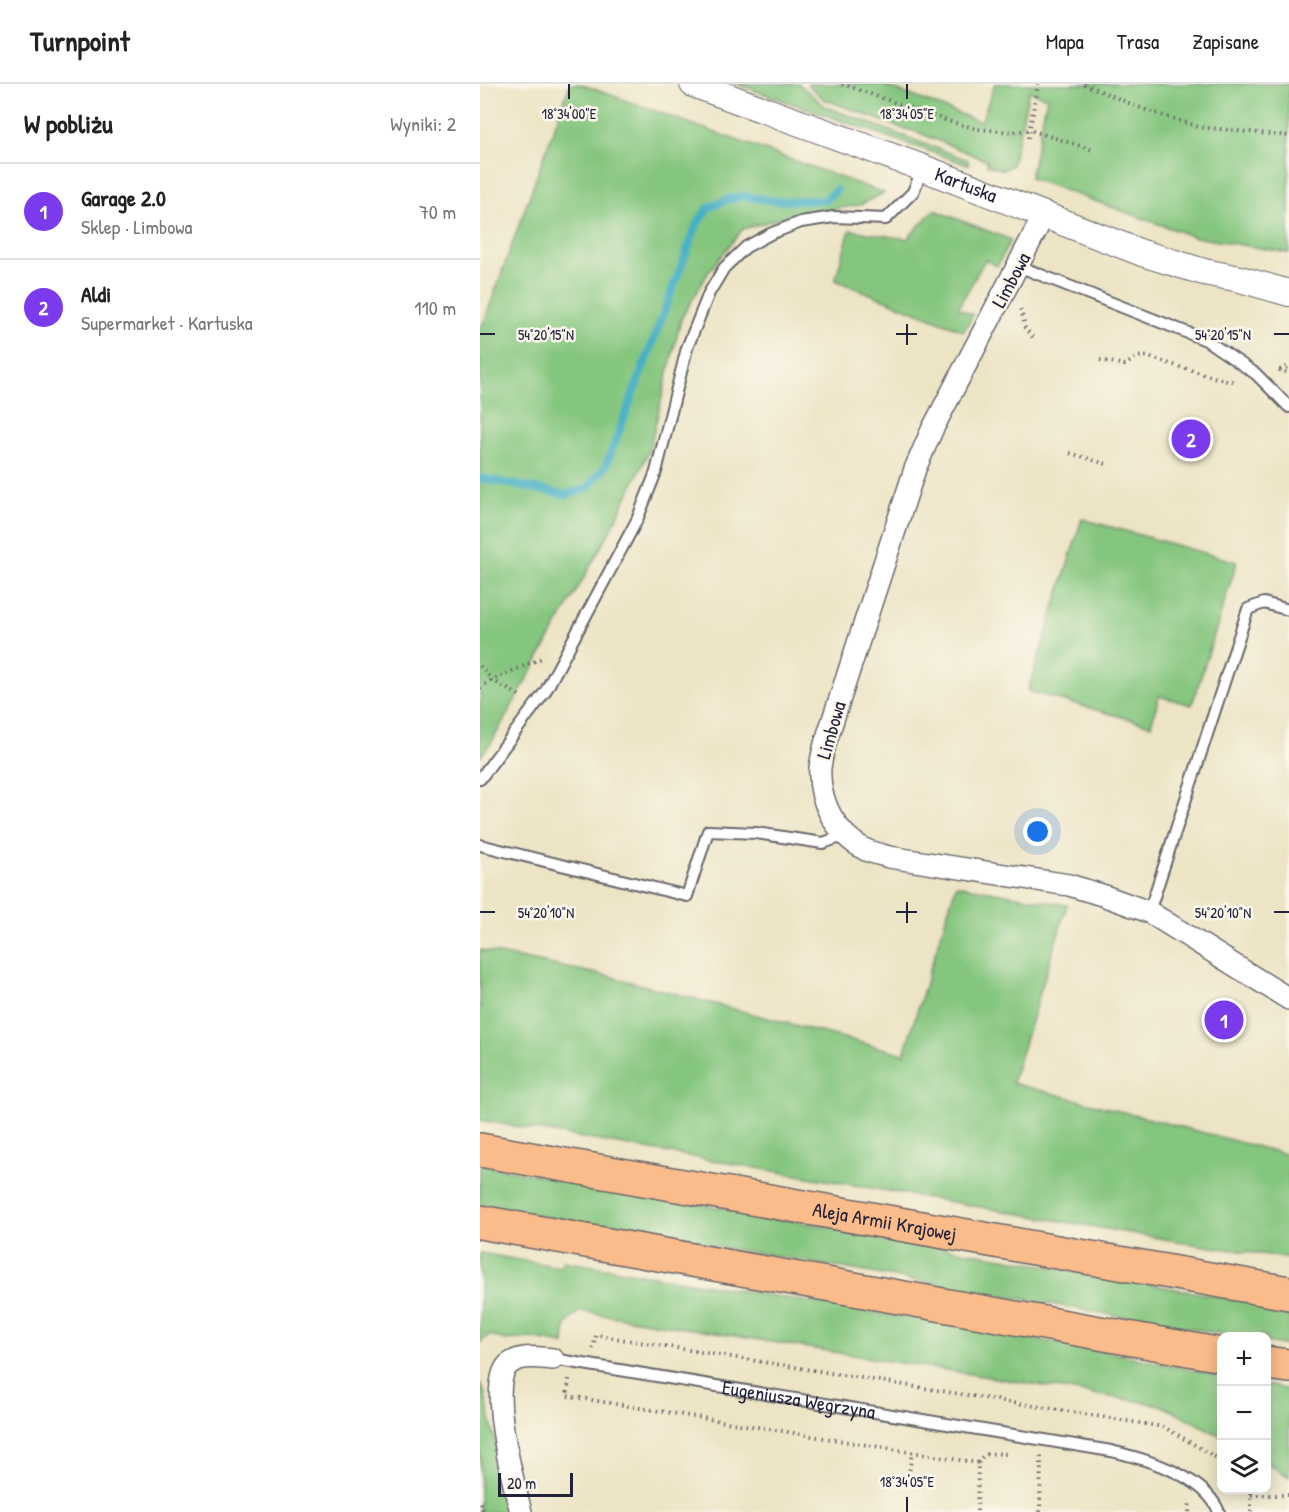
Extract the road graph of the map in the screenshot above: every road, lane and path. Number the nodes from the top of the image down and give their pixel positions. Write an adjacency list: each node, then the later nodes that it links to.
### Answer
1 (693, 84): 9 (street, Kartuska)
2 (842, 84): 5 (path)
3 (1038, 84): 5 (path)
4 (1084, 84): 6 (path)
5 (1030, 130): 7 (path); 8 (path)
6 (1289, 136)
7 (1028, 138)
8 (1093, 150)
9 (923, 168): 10 (street, Kartuska); 25 (lane)
10 (1044, 215): 11 (street, Limbowa); 13 (street, Kartuska)
11 (1018, 266): 20 (lane); 31 (street, Limbowa)
12 (1289, 278): 13 (street, Kartuska)
13 (1240, 279): 14 (street, Kartuska)
14 (1289, 293)
15 (1022, 317): 16 (path)
16 (1034, 339)
17 (1100, 360): 20 (path)
18 (1289, 366): 19 (path)
19 (1280, 370)
20 (1256, 374): 21 (lane)
21 (1289, 407)
22 (1070, 453): 23 (path)
23 (1110, 465)
24 (1289, 610): 33 (lane)
25 (569, 646): 27 (path); 29 (lane)
26 (480, 666): 27 (path)
27 (492, 680): 28 (path); 29 (path)
28 (480, 688)
29 (536, 705): 30 (lane)
30 (480, 779)
31 (846, 835): 32 (lane); 33 (street, Limbowa)
32 (480, 845)
33 (1149, 912): 34 (street, Limbowa)
34 (1289, 999)
35 (480, 1150): 37 (main road, Aleja Armii Krajowej)
36 (480, 1222): 38 (main road)
37 (1289, 1293)
38 (1217, 1354)
39 (562, 1361): 42 (path); 44 (path); 51 (street, Eugeniusza Węgrzyna); 54 (lane, Eugeniusza Węgrzyna)
40 (1271, 1364): 41 (main road)
41 (1289, 1366)
42 (912, 1452): 45 (path); 52 (path)
43 (1041, 1455): 53 (path)
44 (1217, 1459)
45 (908, 1482)
46 (1251, 1494): 55 (path)
47 (1271, 1494): 48 (path)
48 (1289, 1495)
49 (480, 1503): 50 (path)
50 (484, 1512)
51 (521, 1512)
52 (977, 1512)
53 (1040, 1512)
54 (1219, 1512)
55 (1251, 1512)

